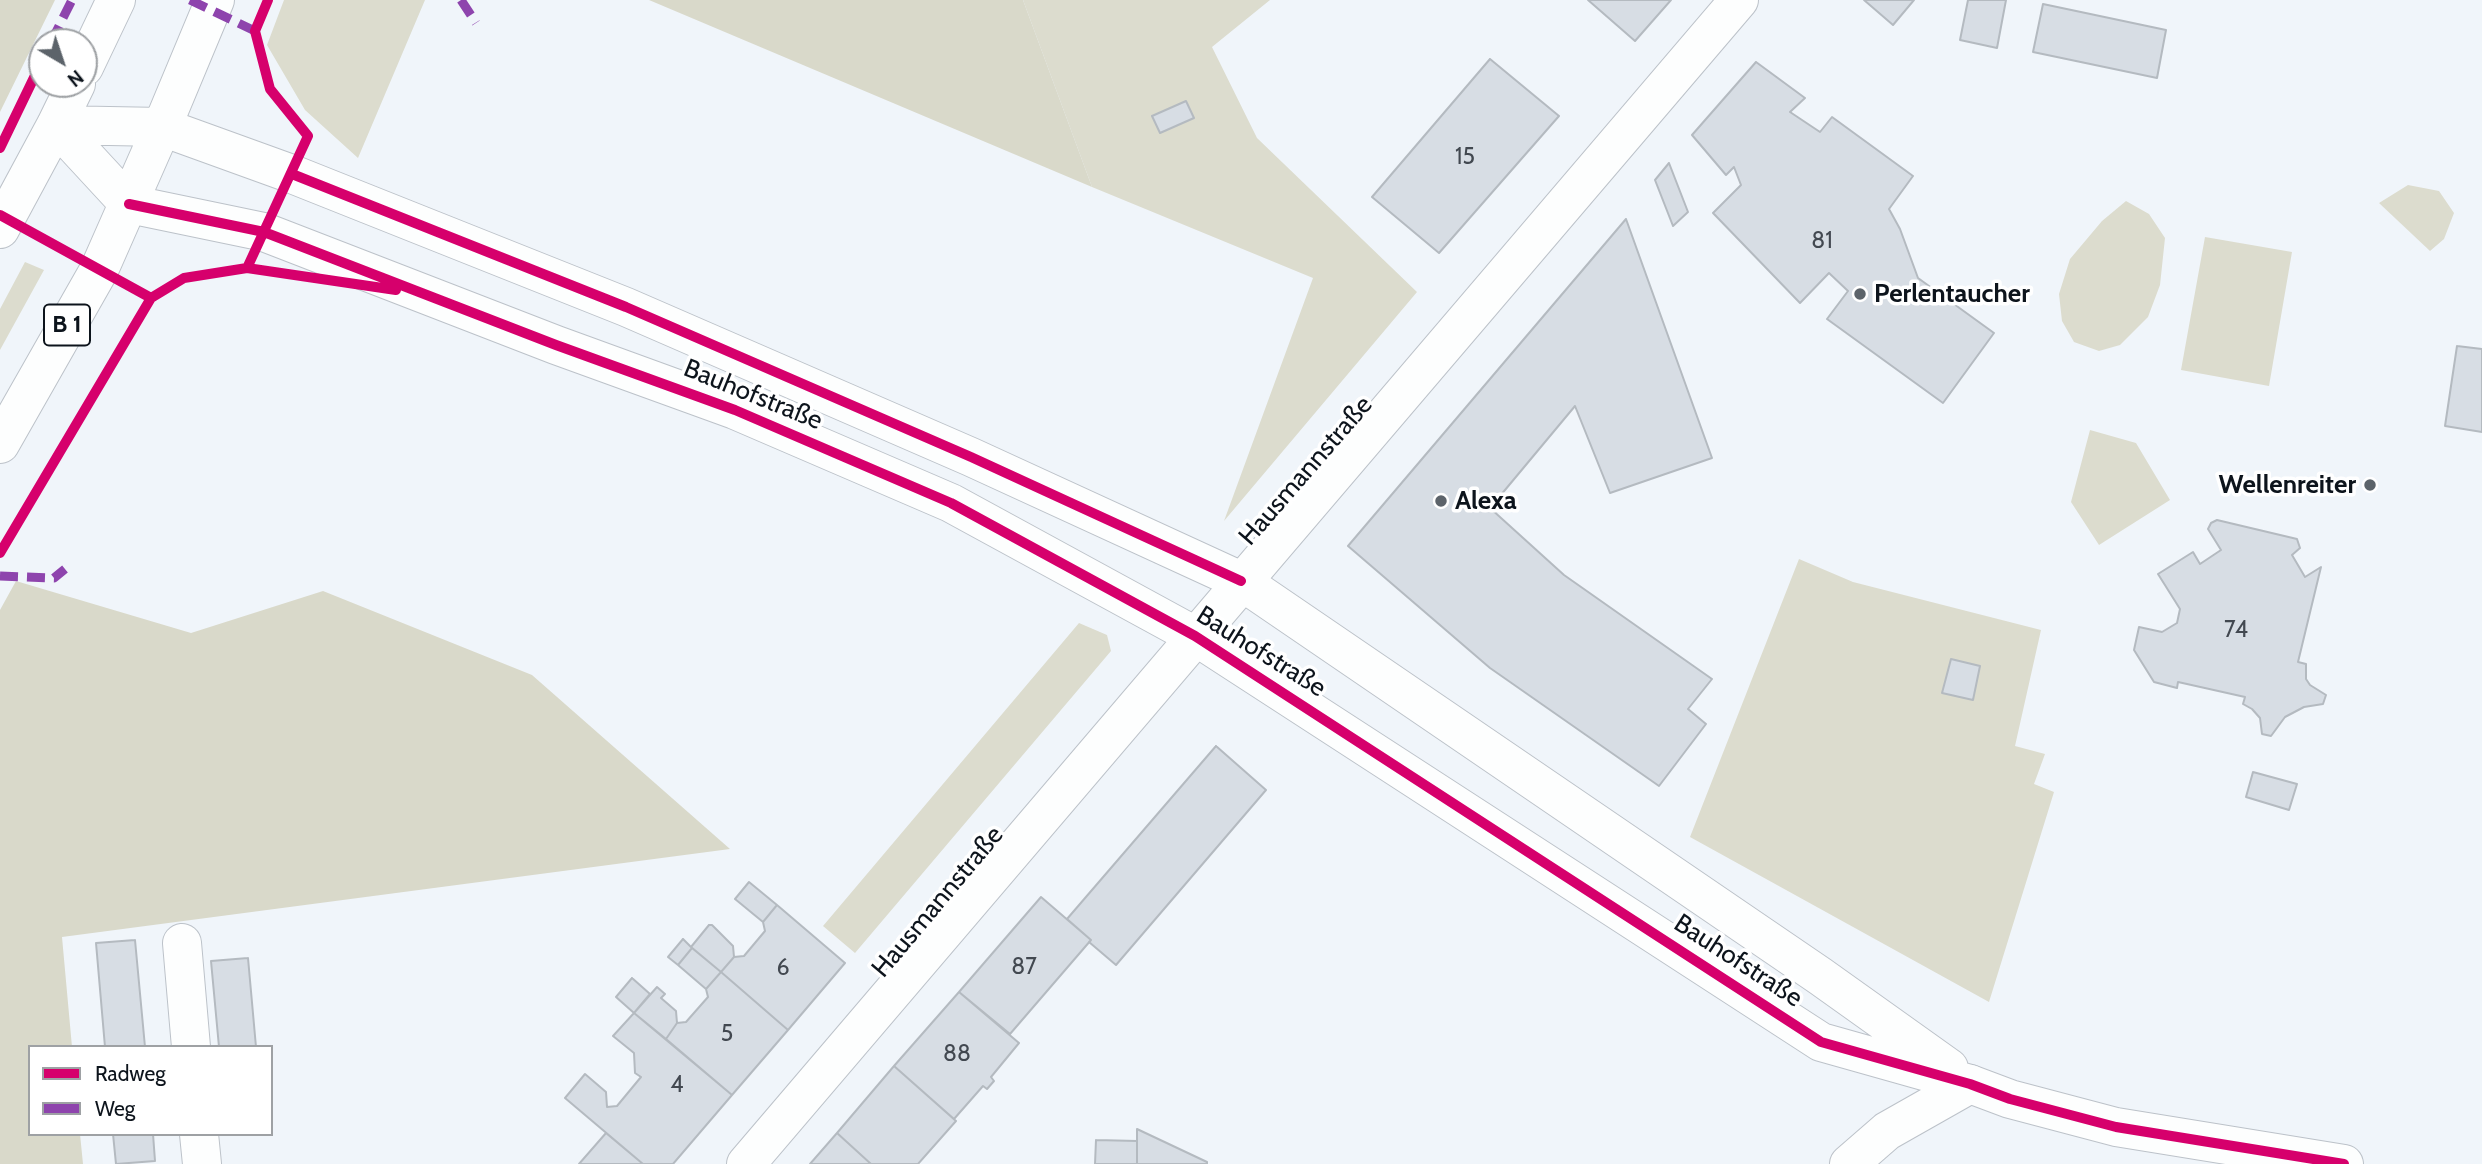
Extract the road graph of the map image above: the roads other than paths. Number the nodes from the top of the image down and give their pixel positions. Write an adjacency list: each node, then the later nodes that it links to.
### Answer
1 (116, 0): 4 (street)
2 (215, 0): 7 (street, B 1)
3 (1739, 0): 11 (street, Hausmannstraße)
4 (98, 38)
5 (69, 98): 6 (street)
6 (56, 125): 7 (street, Bauhofstraße); 8 (street); 9 (street)
7 (162, 127): 8 (street, B 1); 11 (street, Bauhofstraße)
8 (129, 204): 10 (street, B 1); 12 (street, Bauhofstraße)
9 (0, 229)
10 (0, 444)
11 (1241, 581): 12 (street, Hausmannstraße); 15 (street, Bauhofstraße)
12 (1195, 636): 15 (street, Bauhofstraße); 18 (street, Hausmannstraße)
13 (182, 943): 14 (street)
14 (191, 1045)
15 (1970, 1084): 19 (street); 20 (street, Bauhofstraße)
16 (199, 1136): 17 (street)
17 (202, 1164)
18 (746, 1164)
19 (1849, 1164)
20 (2344, 1164)

